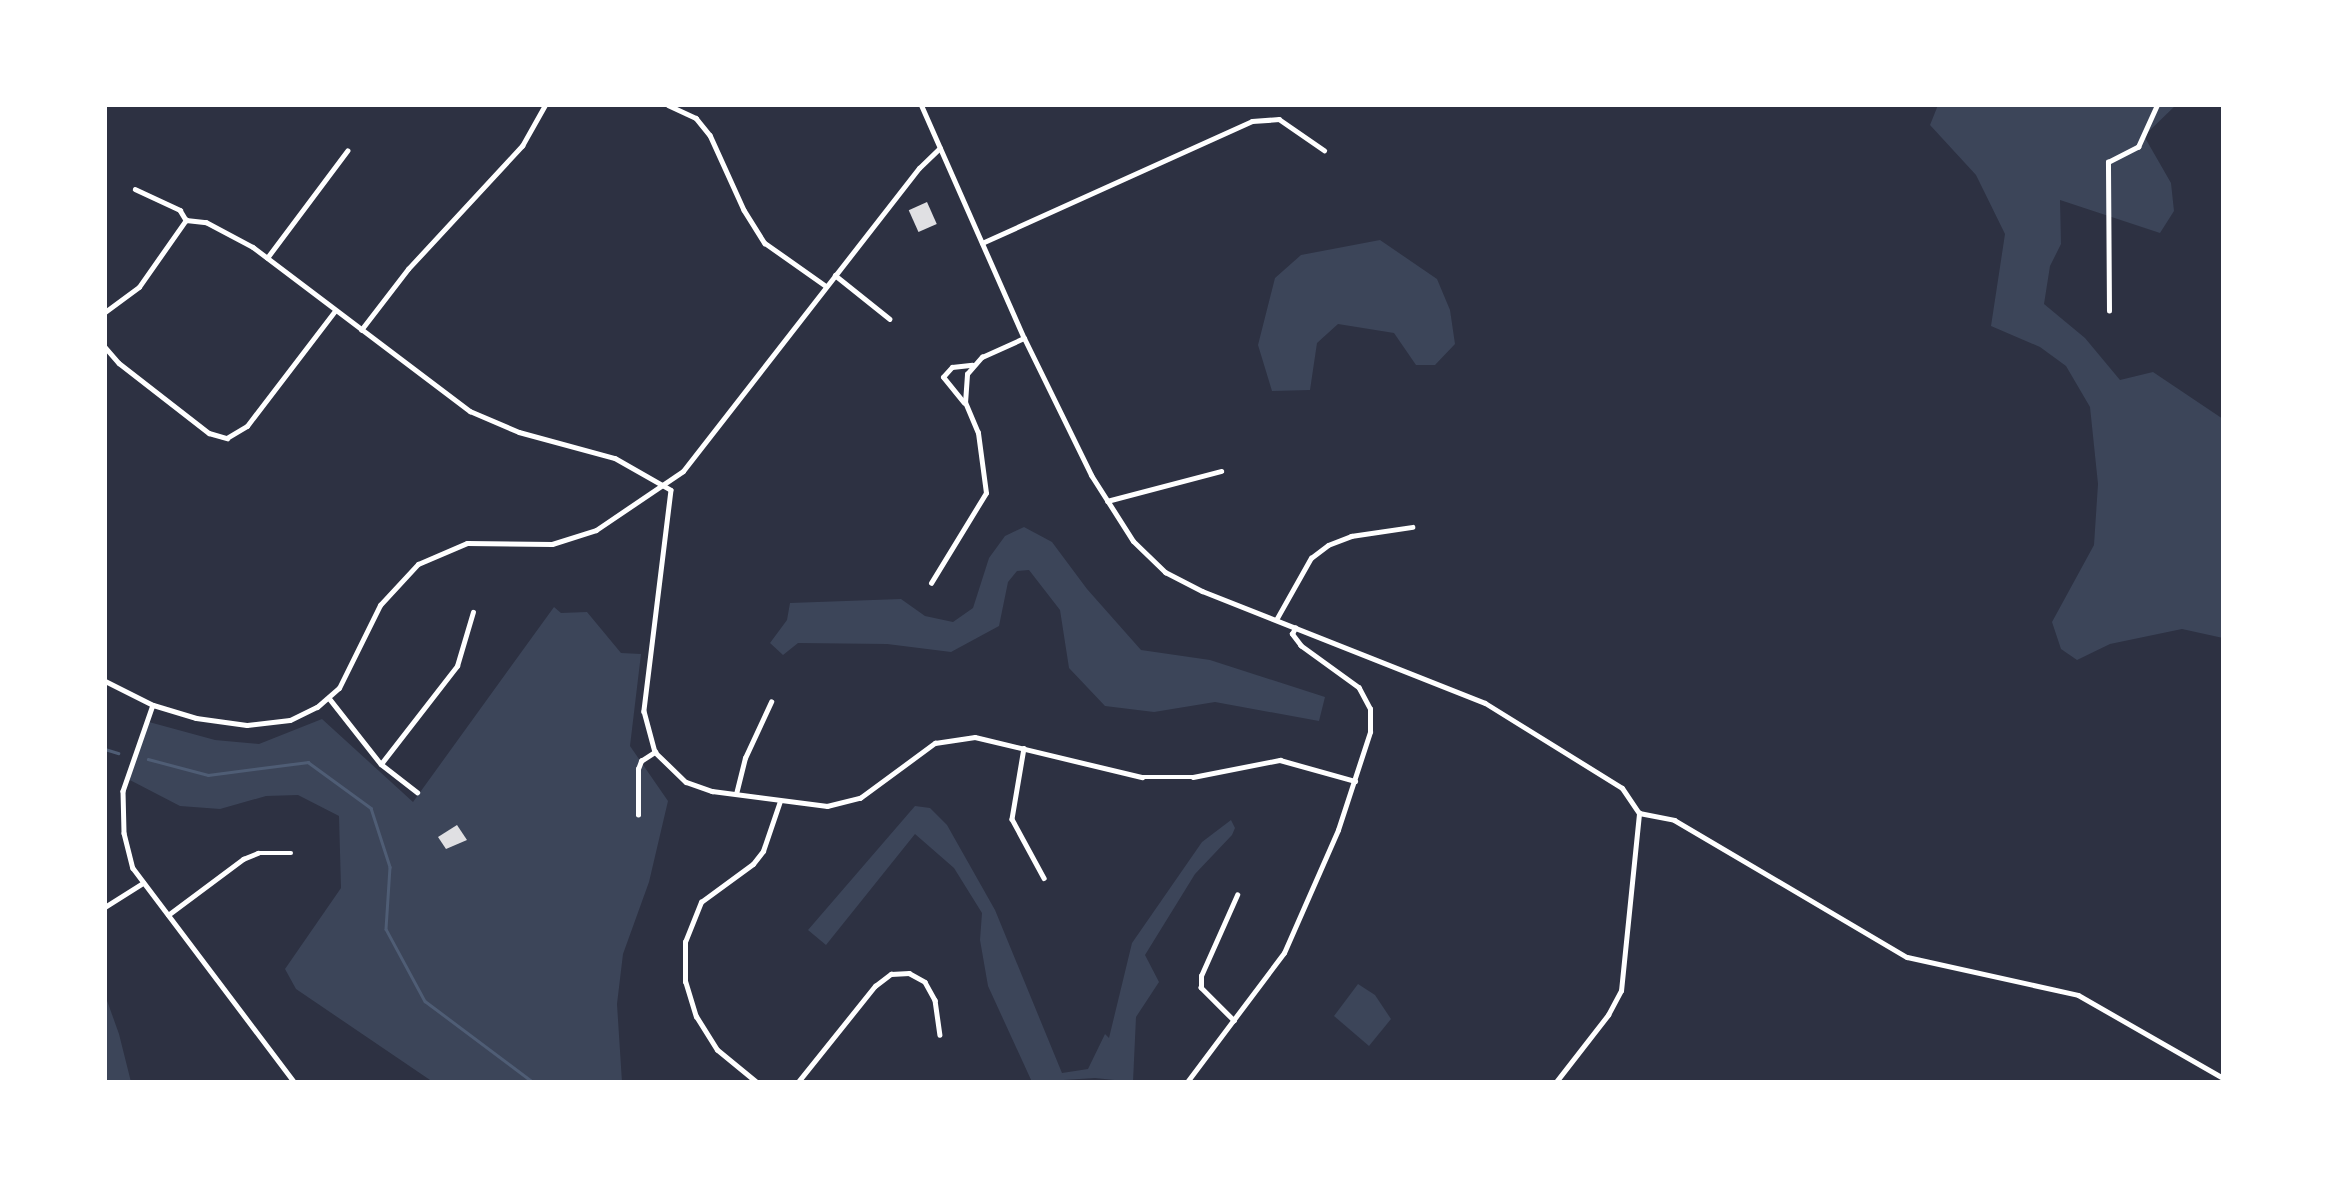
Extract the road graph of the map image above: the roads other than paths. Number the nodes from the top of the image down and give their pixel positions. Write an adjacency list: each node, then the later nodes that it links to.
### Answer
1 (545, 105): 18 (street)
2 (668, 105): 13 (street)
3 (921, 105): 5 (street)
4 (2157, 105): 15 (street)
5 (940, 148): 10 (street); 12 (street)
6 (1324, 150): 10 (street)
7 (346, 151): 11 (street)
8 (135, 189): 9 (street)
9 (187, 220): 11 (street); 16 (street)
10 (982, 243): 19 (street)
11 (267, 258): 14 (street)
12 (835, 275): 13 (street); 17 (street)
13 (826, 286): 24 (street)
14 (335, 311): 18 (street); 20 (street)
15 (2109, 311)
16 (105, 312)
17 (890, 319)
18 (361, 330): 24 (street)
19 (1024, 338): 21 (street); 25 (street)
20 (105, 347)
21 (972, 365): 22 (street); 22 (street)
22 (965, 403): 27 (street)
23 (1221, 471): 25 (street)
24 (662, 485): 32 (street); 36 (street)
25 (1106, 501): 29 (street)
26 (1412, 527): 29 (street)
27 (932, 583)
28 (473, 612): 37 (street)
29 (1276, 620): 30 (street)
30 (1294, 628): 38 (street); 42 (street)
31 (105, 681): 34 (street)
32 (329, 698): 34 (street); 37 (street)
33 (771, 702): 40 (street)
34 (153, 705): 46 (street)
35 (1024, 748): 38 (street); 41 (street); 45 (street)
36 (655, 752): 40 (street); 43 (street)
37 (382, 764): 39 (street)
38 (1355, 781): 50 (street)
39 (417, 792)
40 (736, 794): 41 (street)
41 (780, 801): 54 (street)
42 (1639, 813): 52 (street); 57 (street)
43 (638, 815)
44 (291, 853): 49 (street)
45 (1044, 878)
46 (143, 882): 48 (street); 49 (street)
47 (1237, 895): 50 (street)
48 (105, 907)
49 (168, 915): 53 (street)
50 (1234, 1021): 56 (street)
51 (940, 1035): 55 (street)
52 (2223, 1079)
53 (294, 1082)
54 (756, 1082)
55 (798, 1082)
56 (1187, 1082)
57 (1556, 1082)

